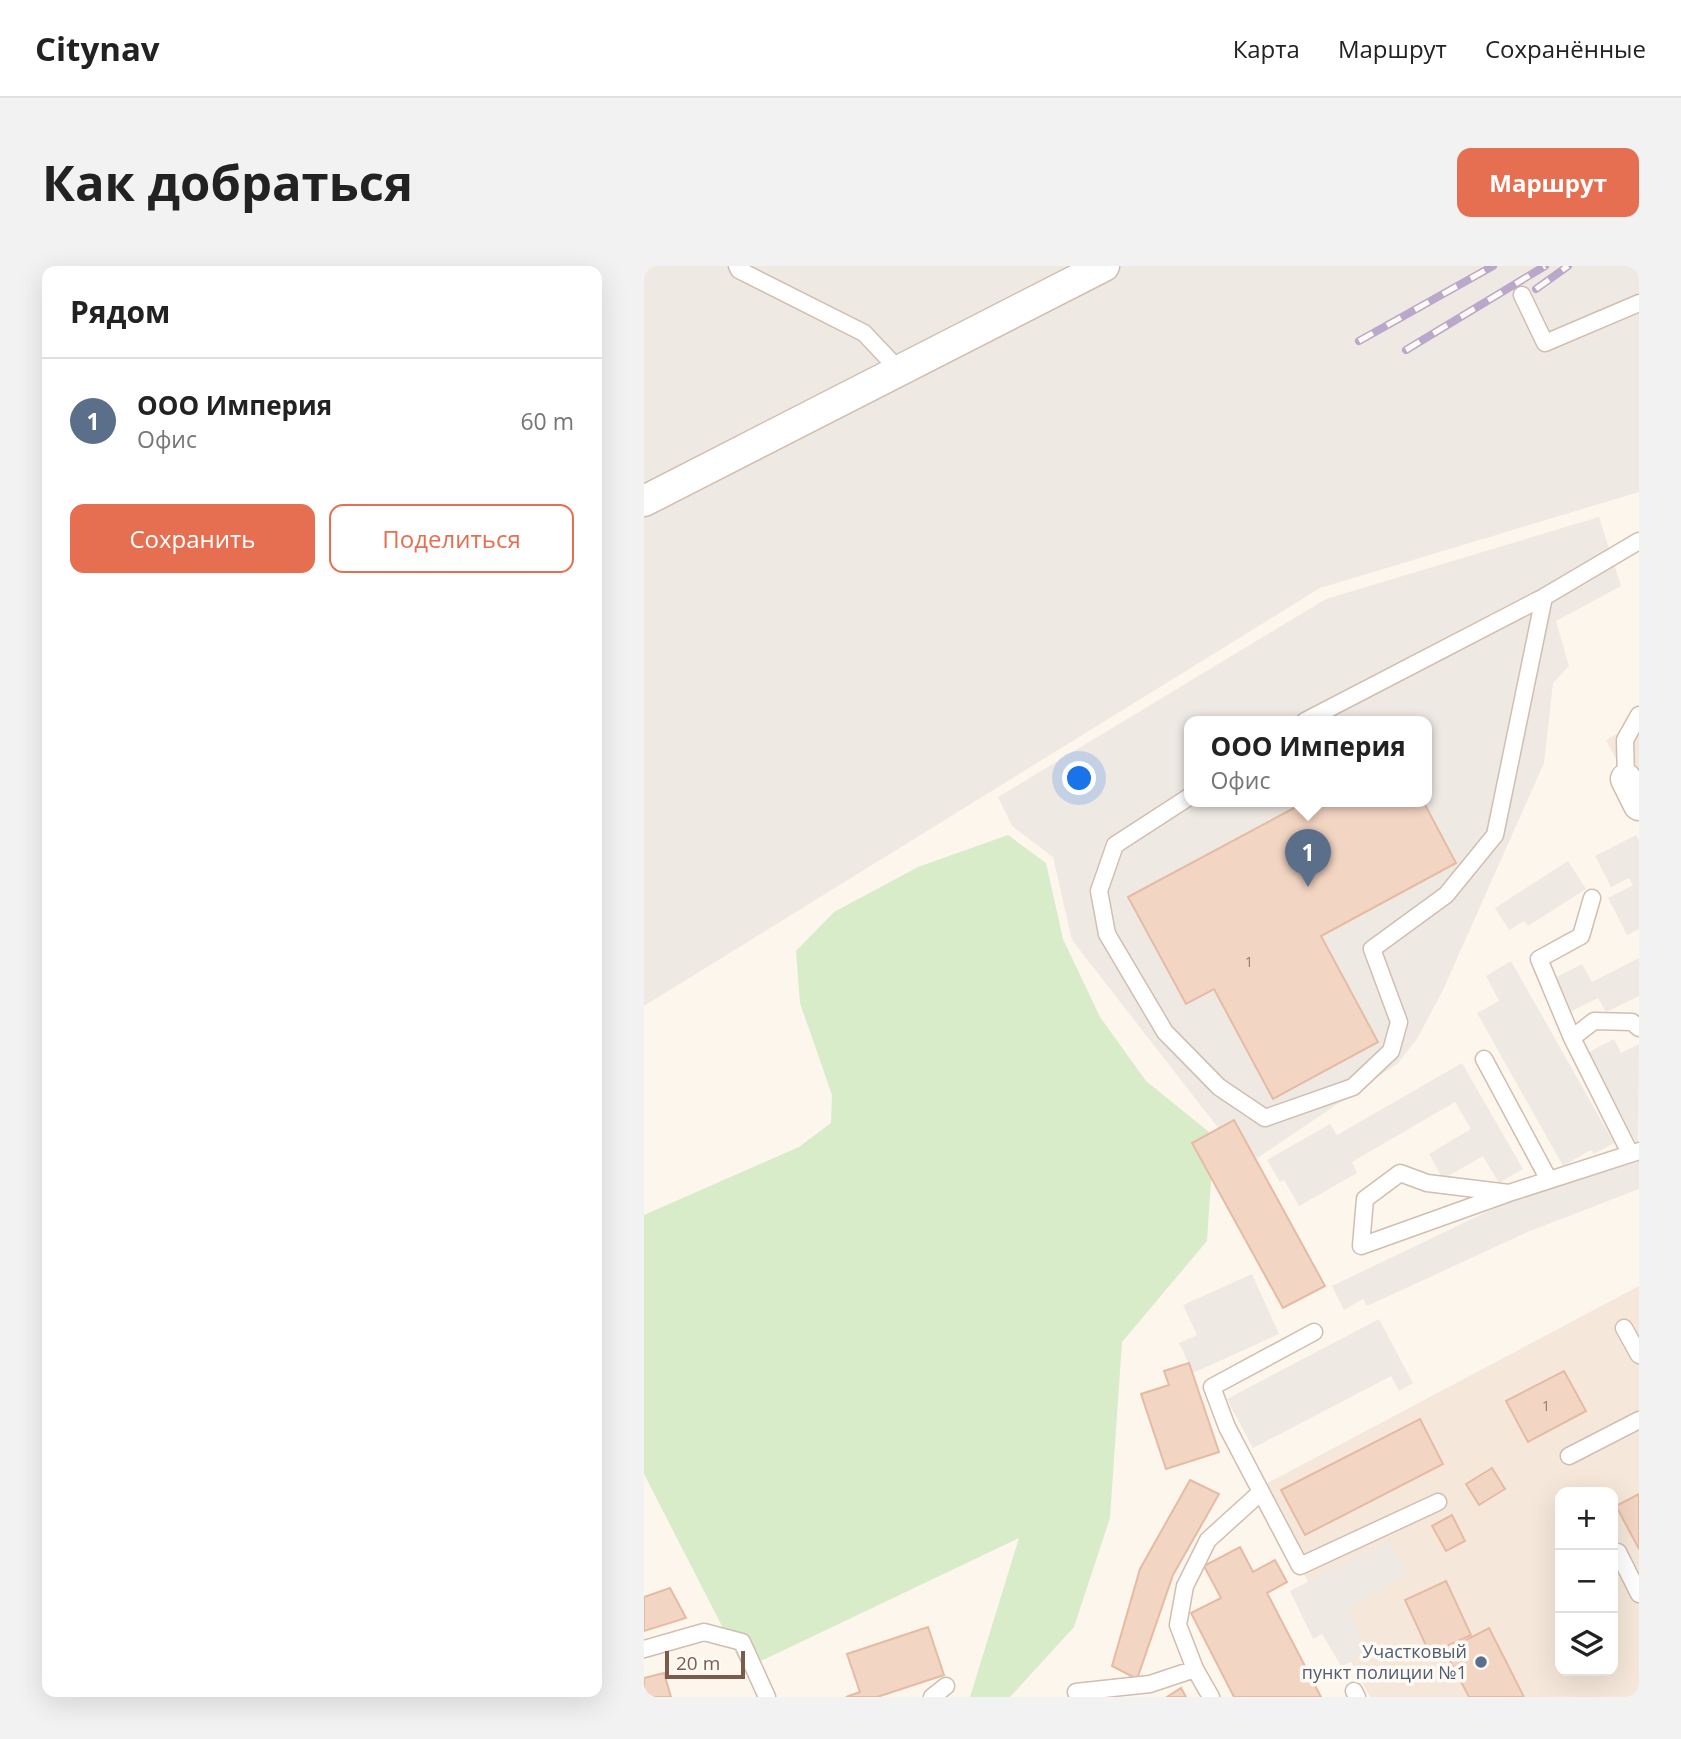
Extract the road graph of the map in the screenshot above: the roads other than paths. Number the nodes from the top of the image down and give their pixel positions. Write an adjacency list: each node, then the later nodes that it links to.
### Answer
1 (737, 266): 5 (lane)
2 (1104, 266): 5 (street)
3 (1522, 295): 4 (lane)
4 (1639, 303)
5 (900, 370): 6 (street)
6 (644, 500)
7 (1639, 541): 8 (lane)
8 (1544, 597): 10 (lane); 12 (lane)
9 (1639, 715): 11 (lane)
10 (1315, 716)
11 (1633, 792)
12 (1184, 800)
13 (1592, 898): 15 (lane)
14 (1639, 1028): 15 (lane)
15 (1572, 1038): 17 (lane)
16 (1484, 1059): 18 (lane)
17 (1635, 1152): 18 (lane)
18 (1549, 1180): 19 (lane)
19 (1509, 1193): 19 (lane)
20 (1624, 1328): 22 (lane)
21 (1314, 1332): 25 (lane)
22 (1639, 1355)
23 (1639, 1420): 24 (lane)
24 (1569, 1456)
25 (1261, 1492): 26 (lane); 30 (lane)
26 (1438, 1502)
27 (1618, 1552): 28 (lane)
28 (1639, 1594)
29 (644, 1649): 33 (lane)
30 (1195, 1669): 32 (lane); 35 (lane)
31 (946, 1686): 34 (lane)
32 (1076, 1692)
33 (766, 1697)
34 (932, 1697)
35 (1211, 1697)

